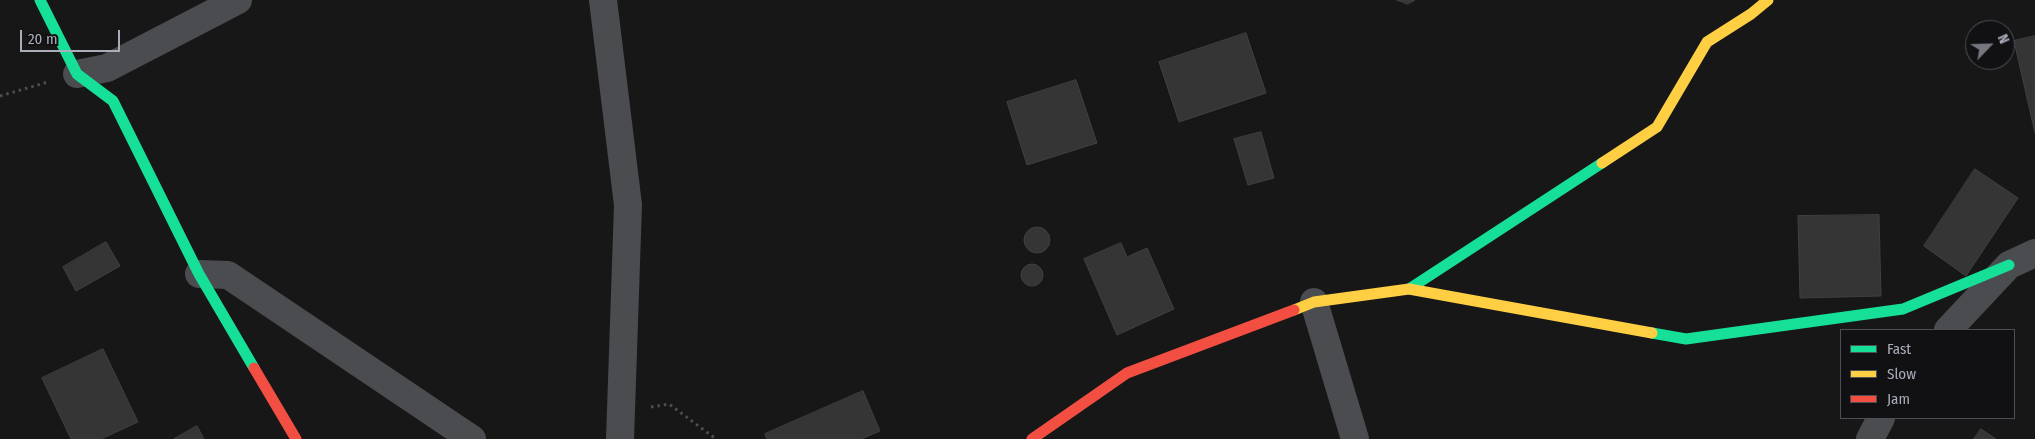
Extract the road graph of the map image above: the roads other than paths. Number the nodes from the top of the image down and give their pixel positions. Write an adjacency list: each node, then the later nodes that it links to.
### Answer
1 (40, 0): 5 (street)
2 (238, 0): 5 (street)
3 (603, 0): 15 (street)
4 (1757, 5): 9 (street)
5 (77, 74): 8 (street)
6 (2035, 253): 7 (street)
7 (2009, 265): 9 (street); 11 (street)
8 (199, 274): 13 (street); 14 (street)
9 (1409, 289): 10 (street)
10 (1314, 302): 16 (street); 17 (street)
11 (1949, 329)
12 (1881, 419): 18 (street)
13 (296, 439)
14 (472, 439)
15 (620, 439)
16 (1032, 439)
17 (1354, 439)
18 (1870, 439)

